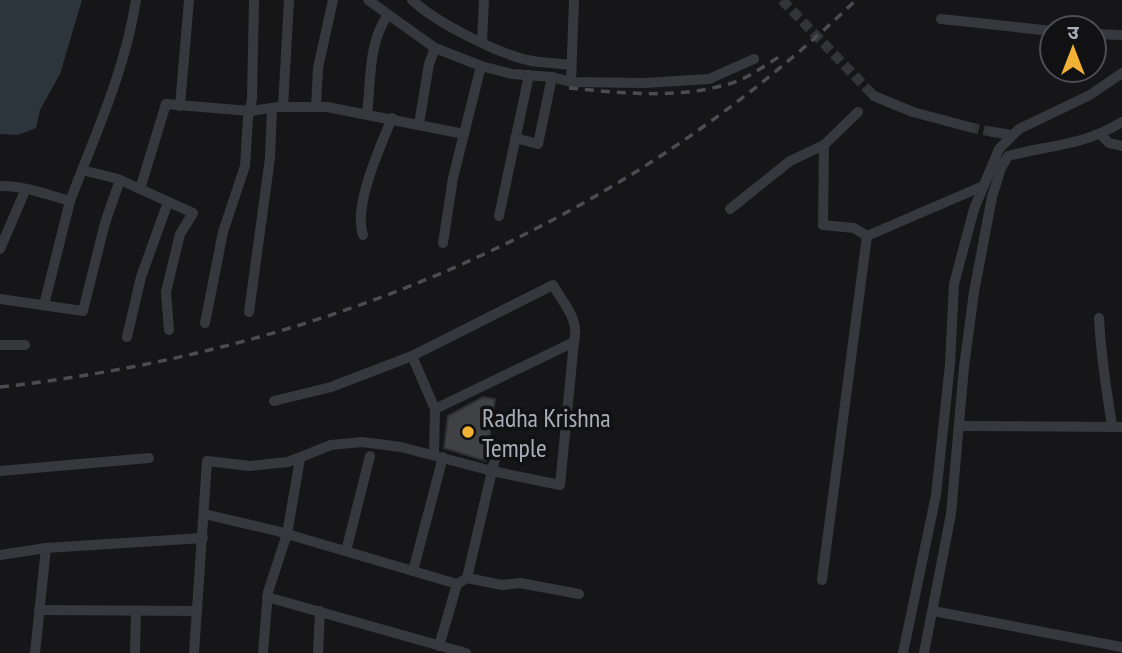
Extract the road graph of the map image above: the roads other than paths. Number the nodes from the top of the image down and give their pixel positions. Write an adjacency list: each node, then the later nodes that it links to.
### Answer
1 (136, 0): 41 (street)
2 (189, 0): 23 (street)
3 (254, 0): 26 (street)
4 (289, 0): 24 (street)
5 (333, 0): 25 (street)
6 (368, 0): 10 (street)
7 (412, 0): 13 (street)
8 (485, 0): 13 (street)
9 (574, 0): 16 (street)
10 (388, 15): 14 (street); 28 (street)
11 (941, 19): 12 (street)
12 (1038, 29)
13 (482, 41): 16 (street)
14 (435, 48): 17 (street); 31 (street)
15 (754, 59): 21 (street)
16 (571, 65): 21 (street)
17 (481, 66): 19 (street); 34 (street)
18 (1122, 72): 35 (street)
19 (529, 75): 20 (street); 37 (street)
20 (552, 78): 21 (street); 37 (street)
21 (571, 82)
22 (874, 96): 32 (street)
23 (180, 106): 26 (street); 45 (street)
24 (277, 107): 25 (street); 26 (street); 57 (street)
25 (316, 107): 28 (street)
26 (250, 111): 59 (street)
27 (858, 112): 38 (street)
28 (367, 114): 29 (street)
29 (392, 118): 31 (street); 51 (street)
30 (1122, 122): 36 (street)
31 (419, 124): 34 (street)
32 (969, 127)
33 (993, 132): 35 (street)
34 (464, 134): 53 (street)
35 (1012, 135): 40 (street)
36 (1101, 135): 39 (street); 40 (street)
37 (515, 138): 50 (street)
38 (824, 145): 49 (street); 52 (street)
39 (1122, 146)
40 (1004, 152): 44 (street); 68 (street)
41 (82, 170): 42 (street); 47 (street)
42 (120, 180): 45 (street); 56 (street)
43 (0, 186): 46 (street)
44 (983, 186): 52 (street); 101 (street)
45 (141, 189): 48 (street)
46 (24, 191): 47 (street); 54 (street)
47 (70, 201): 56 (street)
48 (168, 202): 60 (street); 61 (street)
49 (730, 209)
50 (499, 216)
51 (363, 235)
52 (867, 236): 84 (street)
53 (443, 243)
54 (0, 249)
55 (0, 299): 56 (street)
56 (44, 305)
57 (248, 312)
58 (1099, 318): 69 (street)
59 (205, 323)
60 (169, 330)
61 (127, 337)
62 (574, 342): 65 (street); 67 (street); 76 (street)
63 (0, 345): 64 (street)
64 (24, 345)
65 (412, 356): 66 (street); 67 (street)
66 (274, 401)
67 (435, 409): 71 (street)
68 (959, 426): 69 (street); 92 (street)
69 (1117, 426)
70 (370, 456): 81 (street)
71 (439, 456): 74 (street); 76 (street); 83 (street)
72 (149, 458): 75 (street)
73 (495, 458): 76 (street)
74 (300, 459): 77 (street); 78 (street)
75 (0, 471)
76 (492, 471): 85 (street)
77 (204, 514): 78 (street); 79 (street)
78 (287, 534): 81 (street); 87 (street)
79 (203, 538): 80 (street); 90 (street)
80 (46, 548): 82 (street); 88 (street)
81 (346, 551): 83 (street)
82 (0, 555)
83 (413, 571): 85 (street)
84 (822, 580)
85 (462, 581): 86 (street); 93 (street)
86 (579, 594)
87 (267, 597): 91 (street); 98 (street)
88 (39, 610): 89 (street); 95 (street)
89 (136, 611): 90 (street); 96 (street)
90 (197, 611): 97 (street)
91 (320, 611): 93 (street); 99 (street)
92 (933, 611): 94 (street); 102 (street)
93 (439, 646): 100 (street)
94 (1122, 647)
95 (35, 653)
96 (135, 653)
97 (194, 653)
98 (263, 653)
99 (318, 653)
100 (466, 653)
101 (903, 653)
102 (925, 653)

